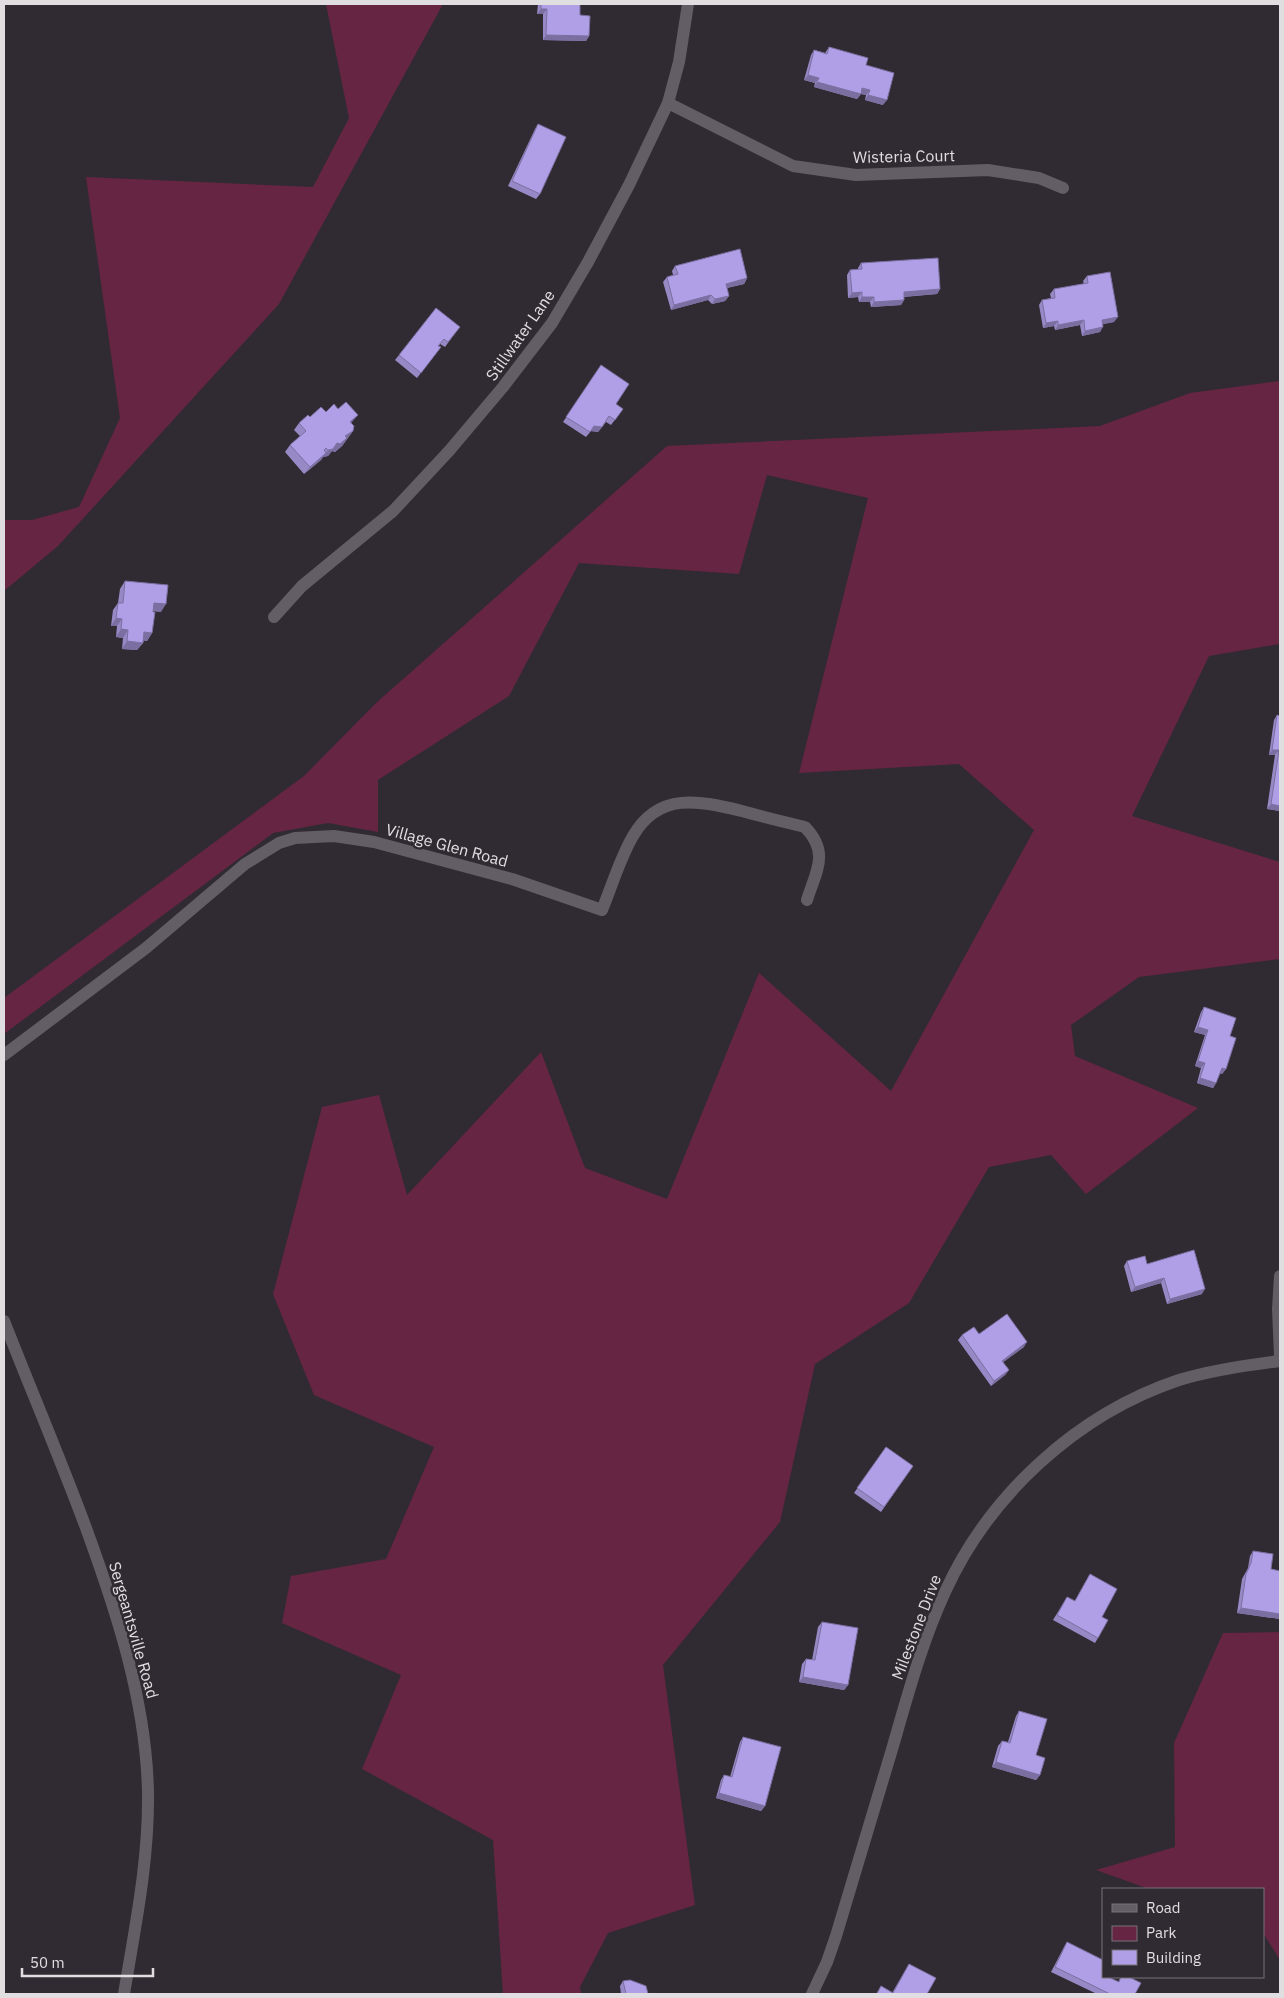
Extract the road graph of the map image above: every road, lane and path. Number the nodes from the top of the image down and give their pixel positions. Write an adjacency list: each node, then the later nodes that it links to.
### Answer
1 (688, 4): 2 (street, Stillwater Lane)
2 (668, 103): 3 (street, Wisteria Court); 4 (street, Stillwater Lane)
3 (1063, 188)
4 (274, 617)
5 (807, 900): 6 (street, Village Glen Road)
6 (4, 1055)
7 (1280, 1276): 9 (street)
8 (4, 1321): 11 (street, Sergeantsville Road)
9 (1280, 1355)
10 (1280, 1361): 12 (street, Milestone Drive)
11 (124, 1994)
12 (812, 1994)

